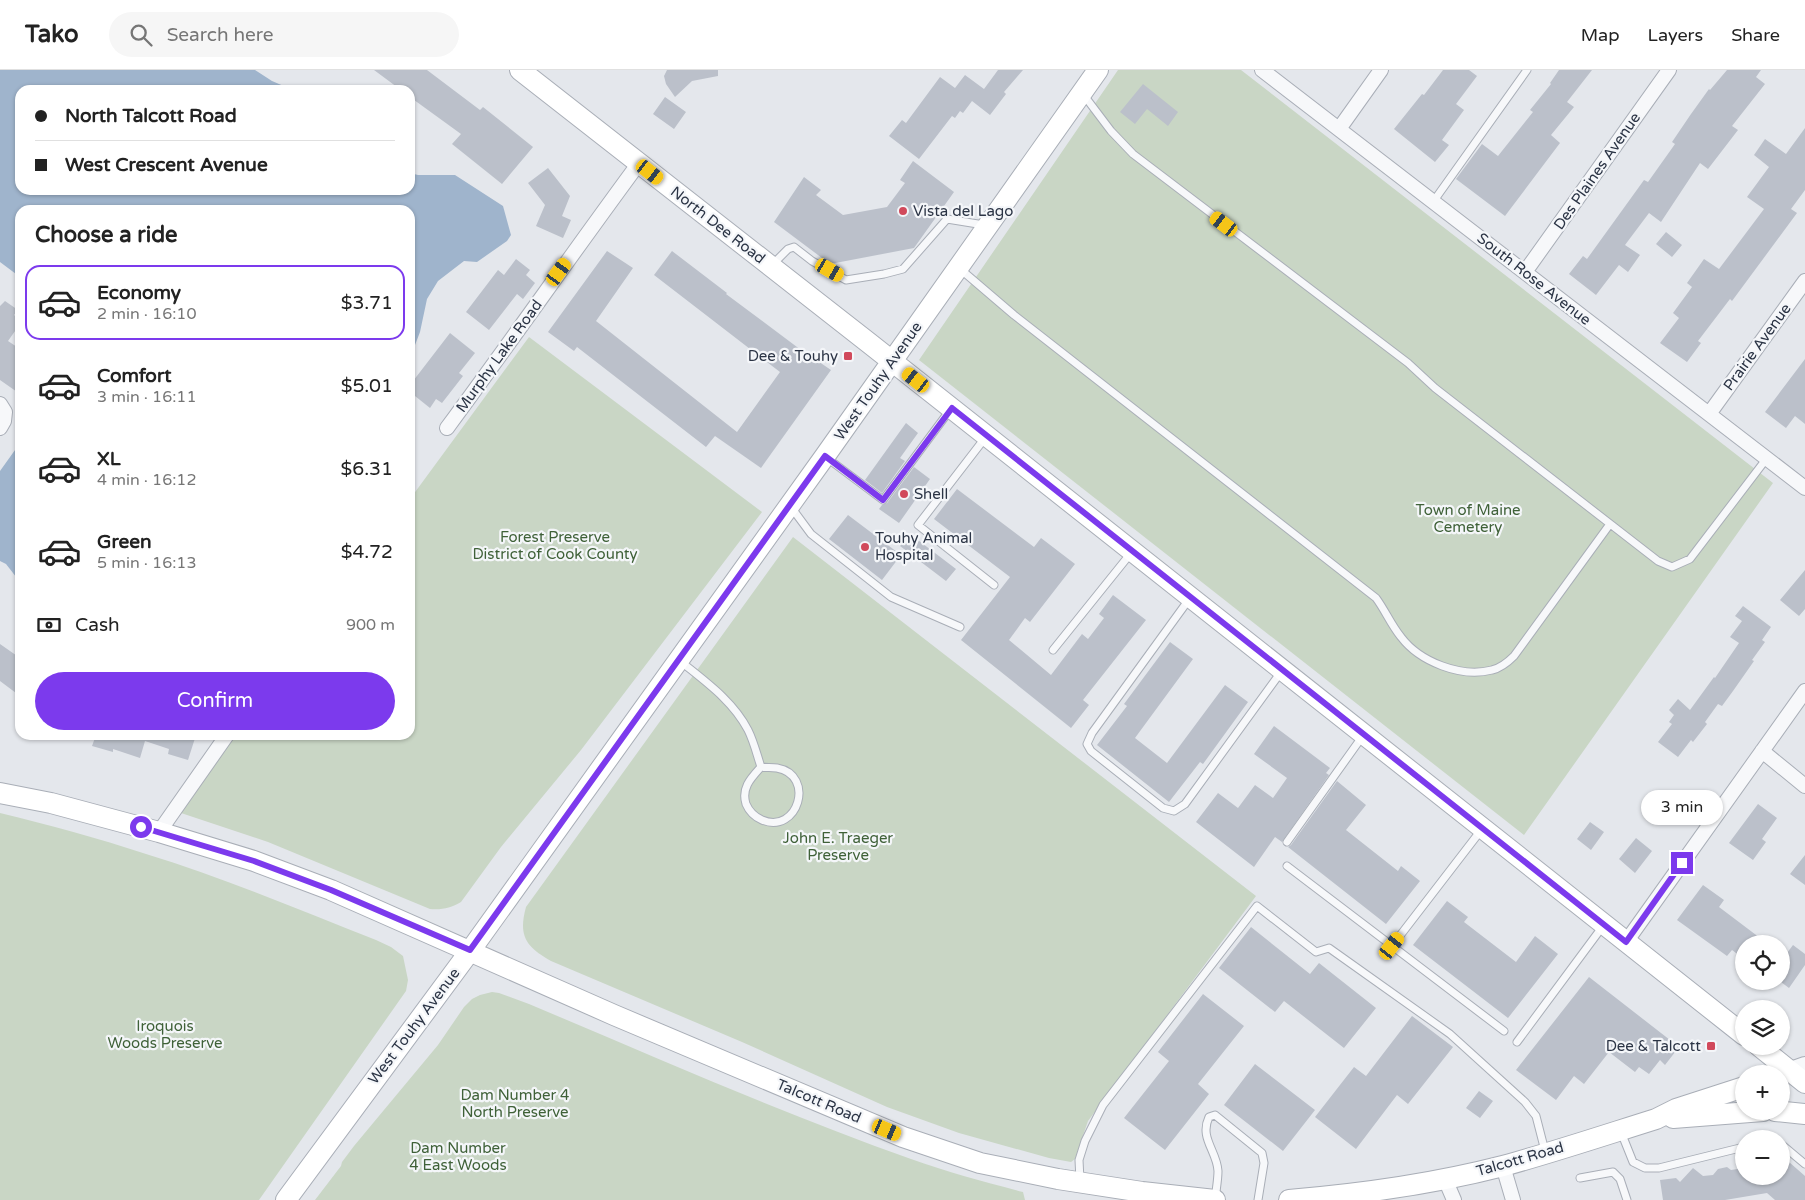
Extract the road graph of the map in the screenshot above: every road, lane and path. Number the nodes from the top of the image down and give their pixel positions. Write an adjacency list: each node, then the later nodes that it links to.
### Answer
1 (520, 70): 9 (main road, North Dee Road)
2 (1098, 70): 7 (main road, West Touhy Avenue)
3 (1262, 70): 8 (street, South Rose Avenue)
4 (1381, 70): 8 (street)
5 (1527, 70): 10 (lane)
6 (1669, 70): 14 (street, Des Plaines Avenue)
7 (1082, 93): 11 (main road, West Touhy Avenue); 27 (lane)
8 (1339, 129): 10 (street, South Rose Avenue)
9 (639, 162): 12 (main road, North Dee Road); 21 (street, Murphy Lake Road)
10 (1433, 202): 14 (street, South Rose Avenue)
11 (987, 226): 12 (lane); 13 (main road, West Touhy Avenue)
12 (771, 266): 16 (main road, North Dee Road)
13 (958, 267): 16 (main road, West Touhy Avenue); 27 (lane)
14 (1525, 272): 19 (street, South Rose Avenue)
15 (1805, 281): 19 (street, Prairie Avenue)
16 (892, 361): 18 (main road, North Dee Road); 23 (main road, West Touhy Avenue)
17 (0, 404): 20 (street)
18 (952, 408): 22 (main road, North Dee Road); 23 (lane)
19 (1709, 414): 24 (street, South Rose Avenue)
20 (0, 428)
21 (447, 428)
22 (987, 436): 28 (main road, North Dee Road); 29 (lane)
23 (825, 456): 26 (main road, West Touhy Avenue)
24 (1767, 458): 25 (street, South Rose Avenue); 27 (lane)
25 (1805, 488)
26 (790, 504): 31 (lane); 33 (main road, West Touhy Avenue)
27 (1610, 524)
28 (1132, 551): 30 (main road, North Dee Road); 32 (lane)
29 (994, 585)
30 (1190, 598): 34 (main road, North Dee Road); 34 (lane)
31 (960, 627)
32 (1054, 650)
33 (678, 660): 39 (lane); 49 (main road, West Touhy Avenue)
34 (1282, 670): 36 (main road, North Dee Road)
35 (1805, 691): 38 (street)
36 (1364, 735): 42 (main road, North Dee Road); 44 (lane)
37 (223, 740): 43 (street)
38 (1762, 751): 40 (street); 47 (street)
39 (761, 767): 39 (lane)
40 (1805, 786)
41 (0, 792): 43 (main road, Talcott Road)
42 (1482, 829): 46 (main road, North Dee Road); 48 (lane)
43 (159, 832): 49 (main road, Talcott Road)
44 (1287, 842)
45 (1287, 866): 48 (lane)
46 (1604, 925): 47 (main road, North Dee Road); 52 (lane)
47 (1626, 942): 50 (main road, North Dee Road)
48 (1392, 946): 51 (lane)
49 (470, 950): 68 (main road, Talcott Road); 69 (main road, West Touhy Avenue)
50 (1735, 1028)
51 (1504, 1031)
52 (1517, 1042)
53 (1770, 1055): 54 (main road)
54 (1795, 1073)
55 (1735, 1089): 59 (main road, Talcott Road)
56 (1790, 1112): 58 (main road)
57 (1735, 1113): 59 (main road)
58 (1805, 1114)
59 (1656, 1119): 60 (main road, Talcott Road)
60 (1620, 1130): 61 (lane); 63 (main road, Talcott Road)
61 (1735, 1149)
62 (1790, 1152): 64 (lane)
63 (1546, 1153): 65 (main road, Talcott Road); 68 (lane)
64 (1805, 1164)
65 (1503, 1166): 67 (main road, Talcott Road); 74 (street)
66 (1580, 1178): 75 (lane)
67 (1445, 1179): 72 (main road, Talcott Road); 73 (street)
68 (1080, 1183): 70 (main road, Talcott Road)
69 (286, 1200)
70 (1215, 1200): 71 (lane)
71 (1258, 1200)
72 (1289, 1200)
73 (1454, 1200)
74 (1514, 1200)
75 (1627, 1200)

